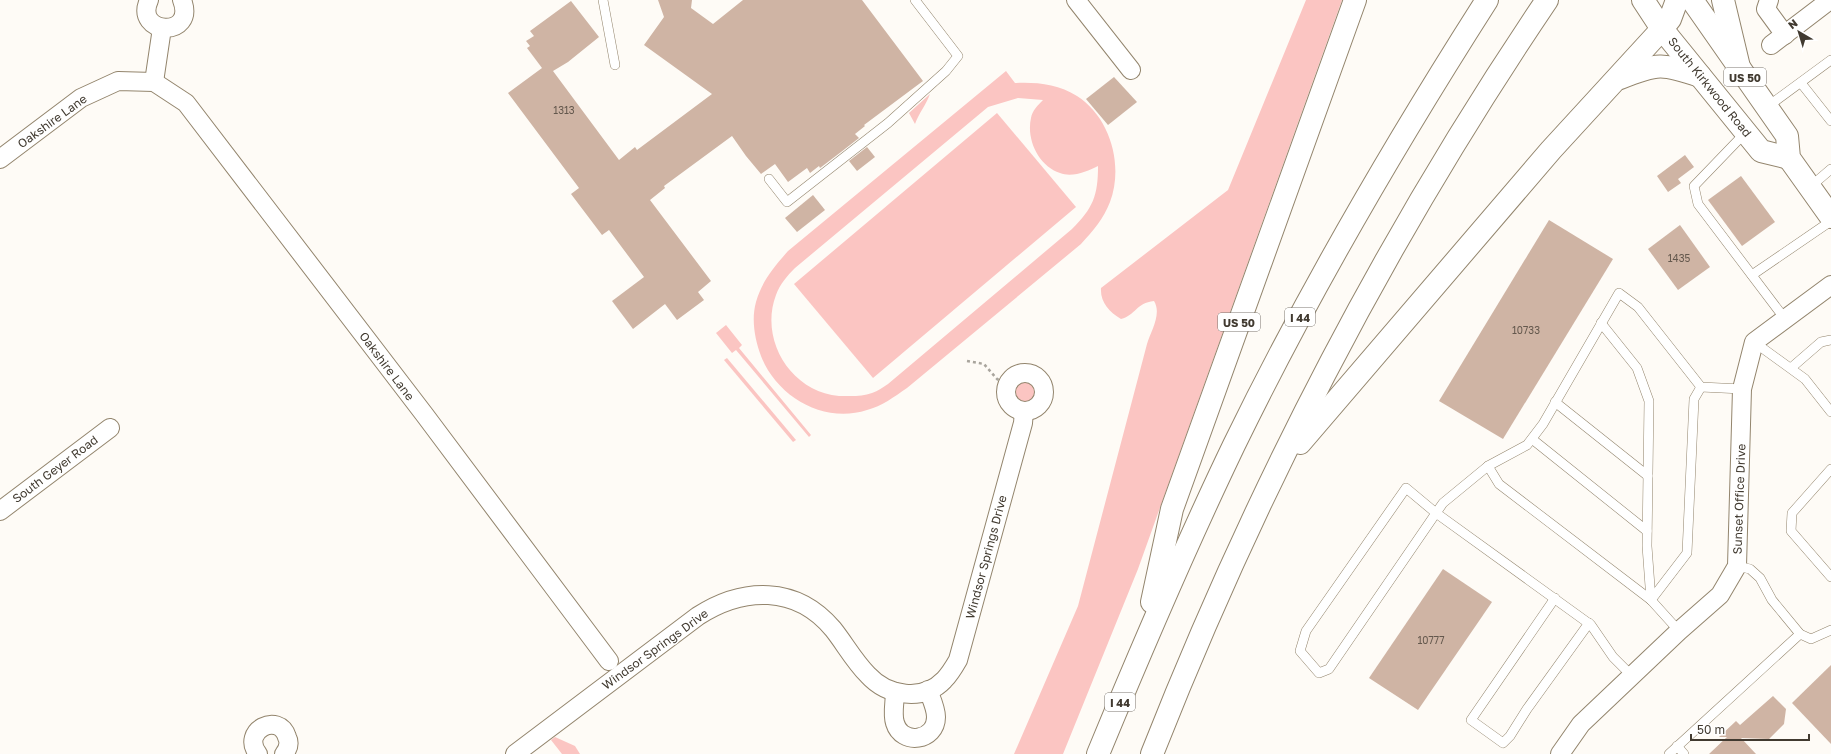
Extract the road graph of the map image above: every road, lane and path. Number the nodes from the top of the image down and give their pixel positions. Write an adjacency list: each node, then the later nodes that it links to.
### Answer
1 (149, 0): 15 (street)
2 (182, 0): 15 (street)
3 (603, 0): 18 (lane)
4 (915, 0): 31 (lane)
5 (1076, 0): 20 (street)
6 (1354, 0): 66 (main road, US 50)
7 (1487, 0): 66 (main road, I 44)
8 (1547, 0): 52 (main road)
9 (1643, 0): 16 (main road, South Kirkwood Road)
10 (1677, 0): 16 (main road)
11 (1692, 0): 19 (main road, US 50)
12 (1722, 0): 19 (main road)
13 (1769, 0): 14 (street)
14 (1823, 2)
15 (162, 28): 23 (street)
16 (1662, 29): 21 (main road, South Kirkwood Road); 22 (main road)
17 (1831, 60): 24 (lane)
18 (615, 65)
19 (1739, 68): 25 (main road, US 50)
20 (1131, 70)
21 (1700, 76): 22 (main road); 27 (main road, South Kirkwood Road / US 50)
22 (1614, 80): 52 (main road)
23 (154, 82): 29 (street, Oakshire Lane); 67 (street, Oakshire Lane)
24 (1801, 83): 25 (lane); 26 (lane)
25 (1767, 108): 28 (main road, US 50)
26 (1831, 121)
27 (1746, 132): 28 (main road, South Kirkwood Road / US 50); 35 (lane)
28 (1789, 158): 32 (main road)
29 (0, 159)
30 (1831, 169): 32 (lane)
31 (769, 179)
32 (1810, 187): 33 (main road)
33 (1831, 217)
34 (1831, 222): 35 (lane)
35 (1752, 275): 37 (lane)
36 (1831, 285): 37 (street)
37 (1785, 319): 40 (street)
38 (1602, 323): 44 (lane); 46 (lane); 54 (lane)
39 (1831, 340): 42 (lane)
40 (1754, 342): 42 (lane); 45 (street, Sunset Office Drive)
41 (967, 361): 43 (path)
42 (1791, 368): 48 (lane)
43 (1008, 384): 47 (street); 47 (street)
44 (1701, 388): 45 (lane); 61 (lane)
45 (1742, 389): 58 (street, Sunset Office Drive)
46 (1556, 402): 50 (lane); 54 (lane)
47 (1024, 411): 69 (street, Windsor Springs Drive)
48 (1831, 412)
49 (110, 428): 55 (street, South Geyer Road)
50 (1532, 439): 51 (lane); 57 (lane)
51 (1488, 466): 56 (lane); 61 (lane)
52 (1279, 468): 76 (main road)
53 (1831, 469): 59 (lane)
54 (1648, 476): 57 (lane)
55 (0, 511)
56 (1436, 513): 56 (lane); 60 (lane)
57 (1647, 531): 61 (lane)
58 (1737, 566): 64 (street, Sunset Office Drive); 65 (lane)
59 (1831, 577)
60 (1554, 598): 62 (lane); 62 (lane)
61 (1651, 600): 64 (lane)
62 (1589, 624): 68 (lane)
63 (1831, 630): 65 (lane)
64 (1679, 631): 68 (street, Sunset Office Drive)
65 (1800, 634): 71 (lane)
66 (1141, 650): 75 (main road, I 44)
67 (609, 661)
68 (1632, 676): 77 (street, Sunset Office Drive)
69 (928, 690): 70 (street, Windsor Springs Drive); 70 (street)
70 (895, 692): 74 (street, Windsor Springs Drive)
71 (1677, 746): 78 (lane); 79 (lane)
72 (258, 754): 73 (street)
73 (284, 754)
74 (515, 754)
75 (1098, 754)
76 (1152, 754)
77 (1560, 754)
78 (1669, 754)
79 (1684, 754)

